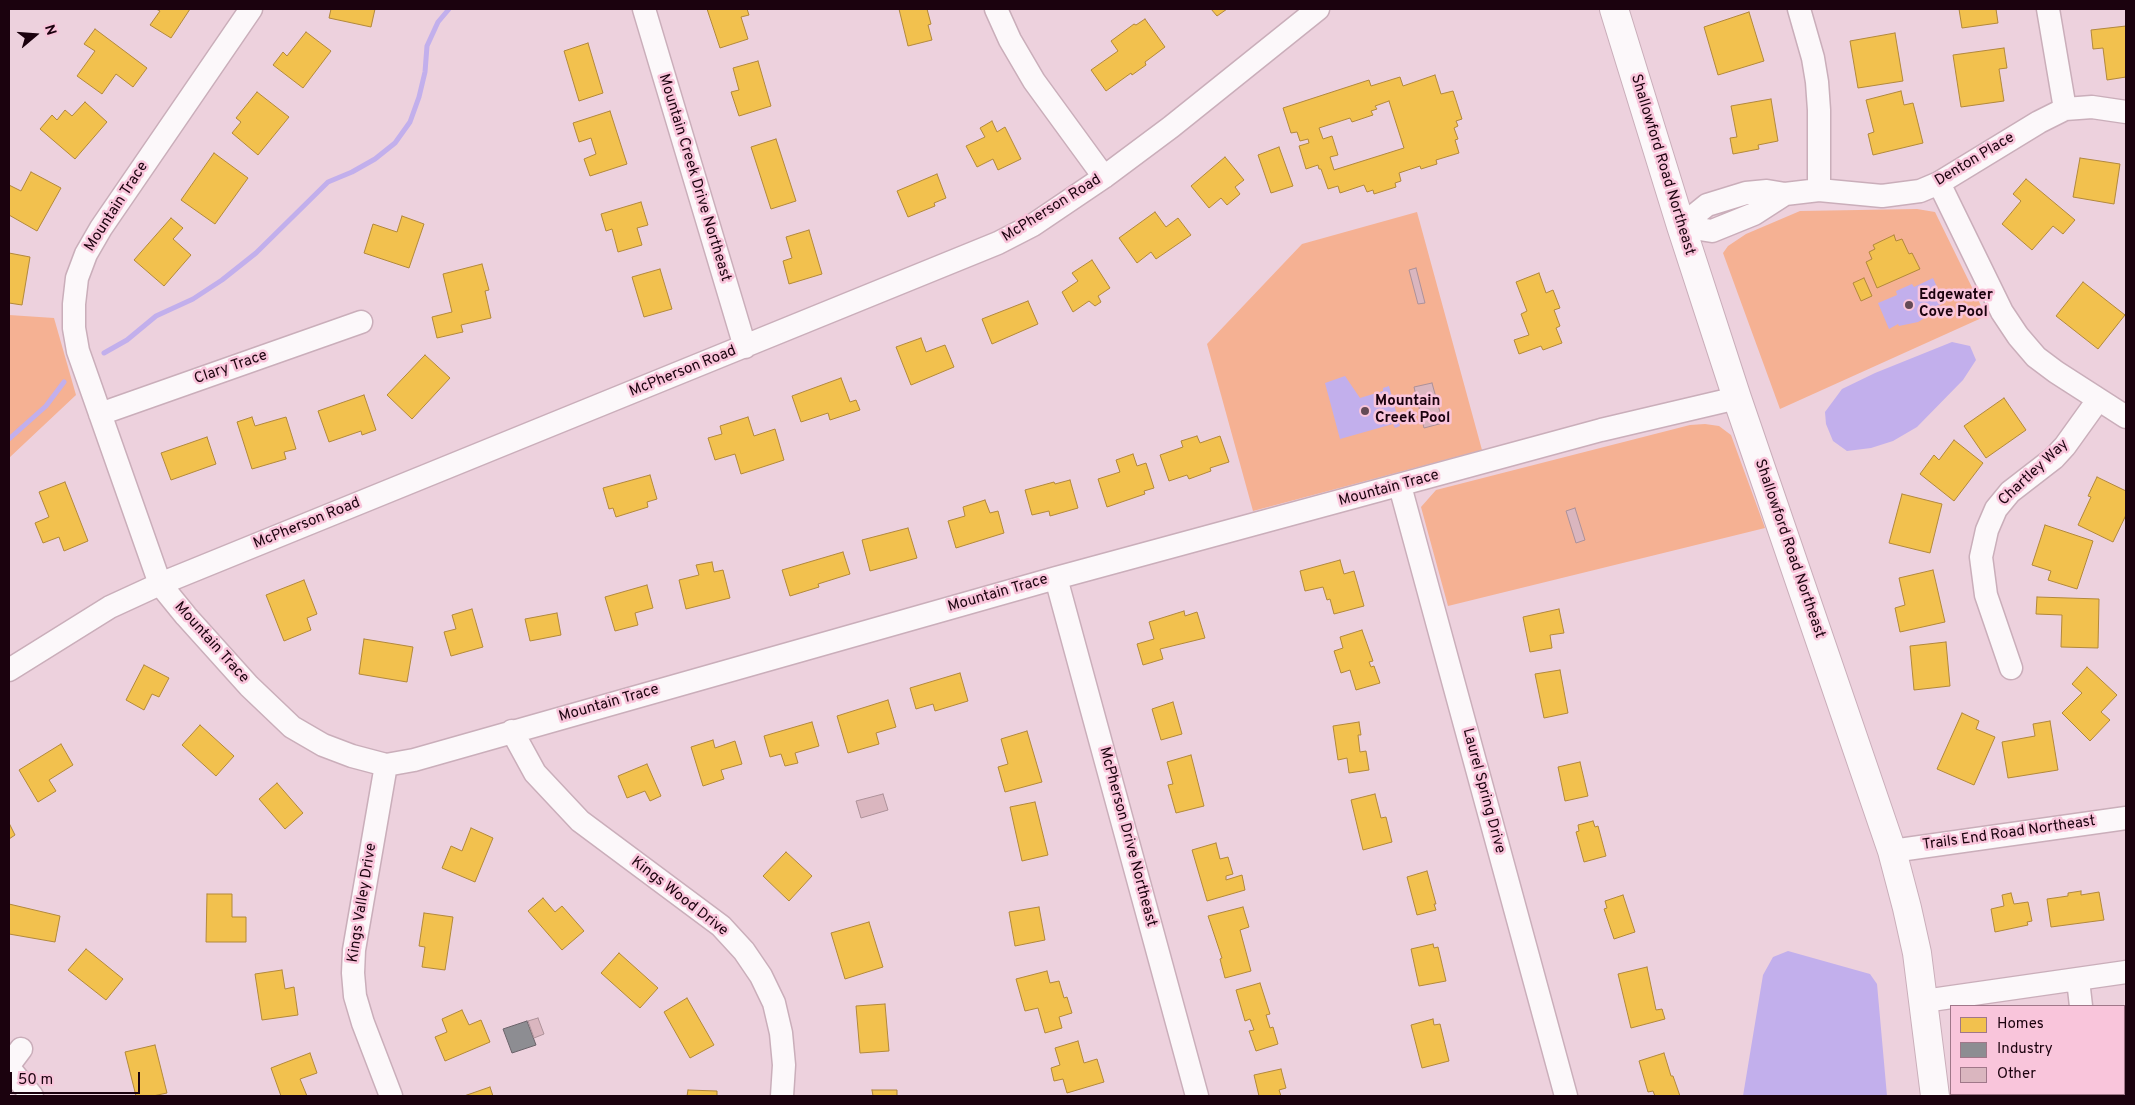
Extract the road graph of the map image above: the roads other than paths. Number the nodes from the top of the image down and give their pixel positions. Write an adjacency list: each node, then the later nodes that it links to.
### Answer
1 (251, 9): 18 (street, Mountain Trace)
2 (644, 9): 15 (street, Mountain Creek Drive Northeast)
3 (996, 9): 10 (street)
4 (1318, 9): 10 (street, McPherson Road)
5 (1614, 9): 13 (main road, Shallowford Road Northeast)
6 (1799, 9): 12 (street)
7 (2048, 9): 8 (street)
8 (2065, 109): 9 (street, Denton Place); 11 (street, Denton Place)
9 (2126, 112)
10 (1104, 176): 15 (street, McPherson Road)
11 (1939, 183): 12 (street, Denton Place); 17 (street)
12 (1819, 190): 13 (street, Denton Place)
13 (1681, 226): 16 (main road, Shallowford Road Northeast)
14 (361, 322): 18 (street, Clary Trace)
15 (745, 347): 22 (street, McPherson Road)
16 (1737, 398): 20 (street, Mountain Trace); 28 (main road, Shallowford Road Northeast)
17 (2098, 400): 19 (street); 23 (street, Chartley Way)
18 (100, 414): 22 (street, Mountain Trace)
19 (2126, 417)
20 (1400, 486): 21 (street, Mountain Trace); 38 (street, Laurel Spring Drive)
21 (1056, 578): 25 (street, Mountain Trace); 37 (street, McPherson Drive Northeast)
22 (160, 584): 24 (street, McPherson Road); 26 (street, Mountain Trace)
23 (2011, 668)
24 (9, 670)
25 (512, 731): 26 (street, Mountain Trace); 36 (street, Kings Wood Drive)
26 (386, 765): 35 (street, Kings Valley Drive)
27 (2126, 818): 28 (street, Trails End Road Northeast)
28 (1892, 851): 31 (main road, Shallowford Road Northeast)
29 (2126, 972): 30 (street)
30 (2078, 980): 31 (street); 32 (street)
31 (1924, 1001): 39 (main road, Shallowford Road Northeast)
32 (2082, 1005)
33 (13, 1061): 34 (street)
34 (32, 1096)
35 (391, 1096)
36 (782, 1096)
37 (1197, 1096)
38 (1566, 1096)
39 (1935, 1096)

